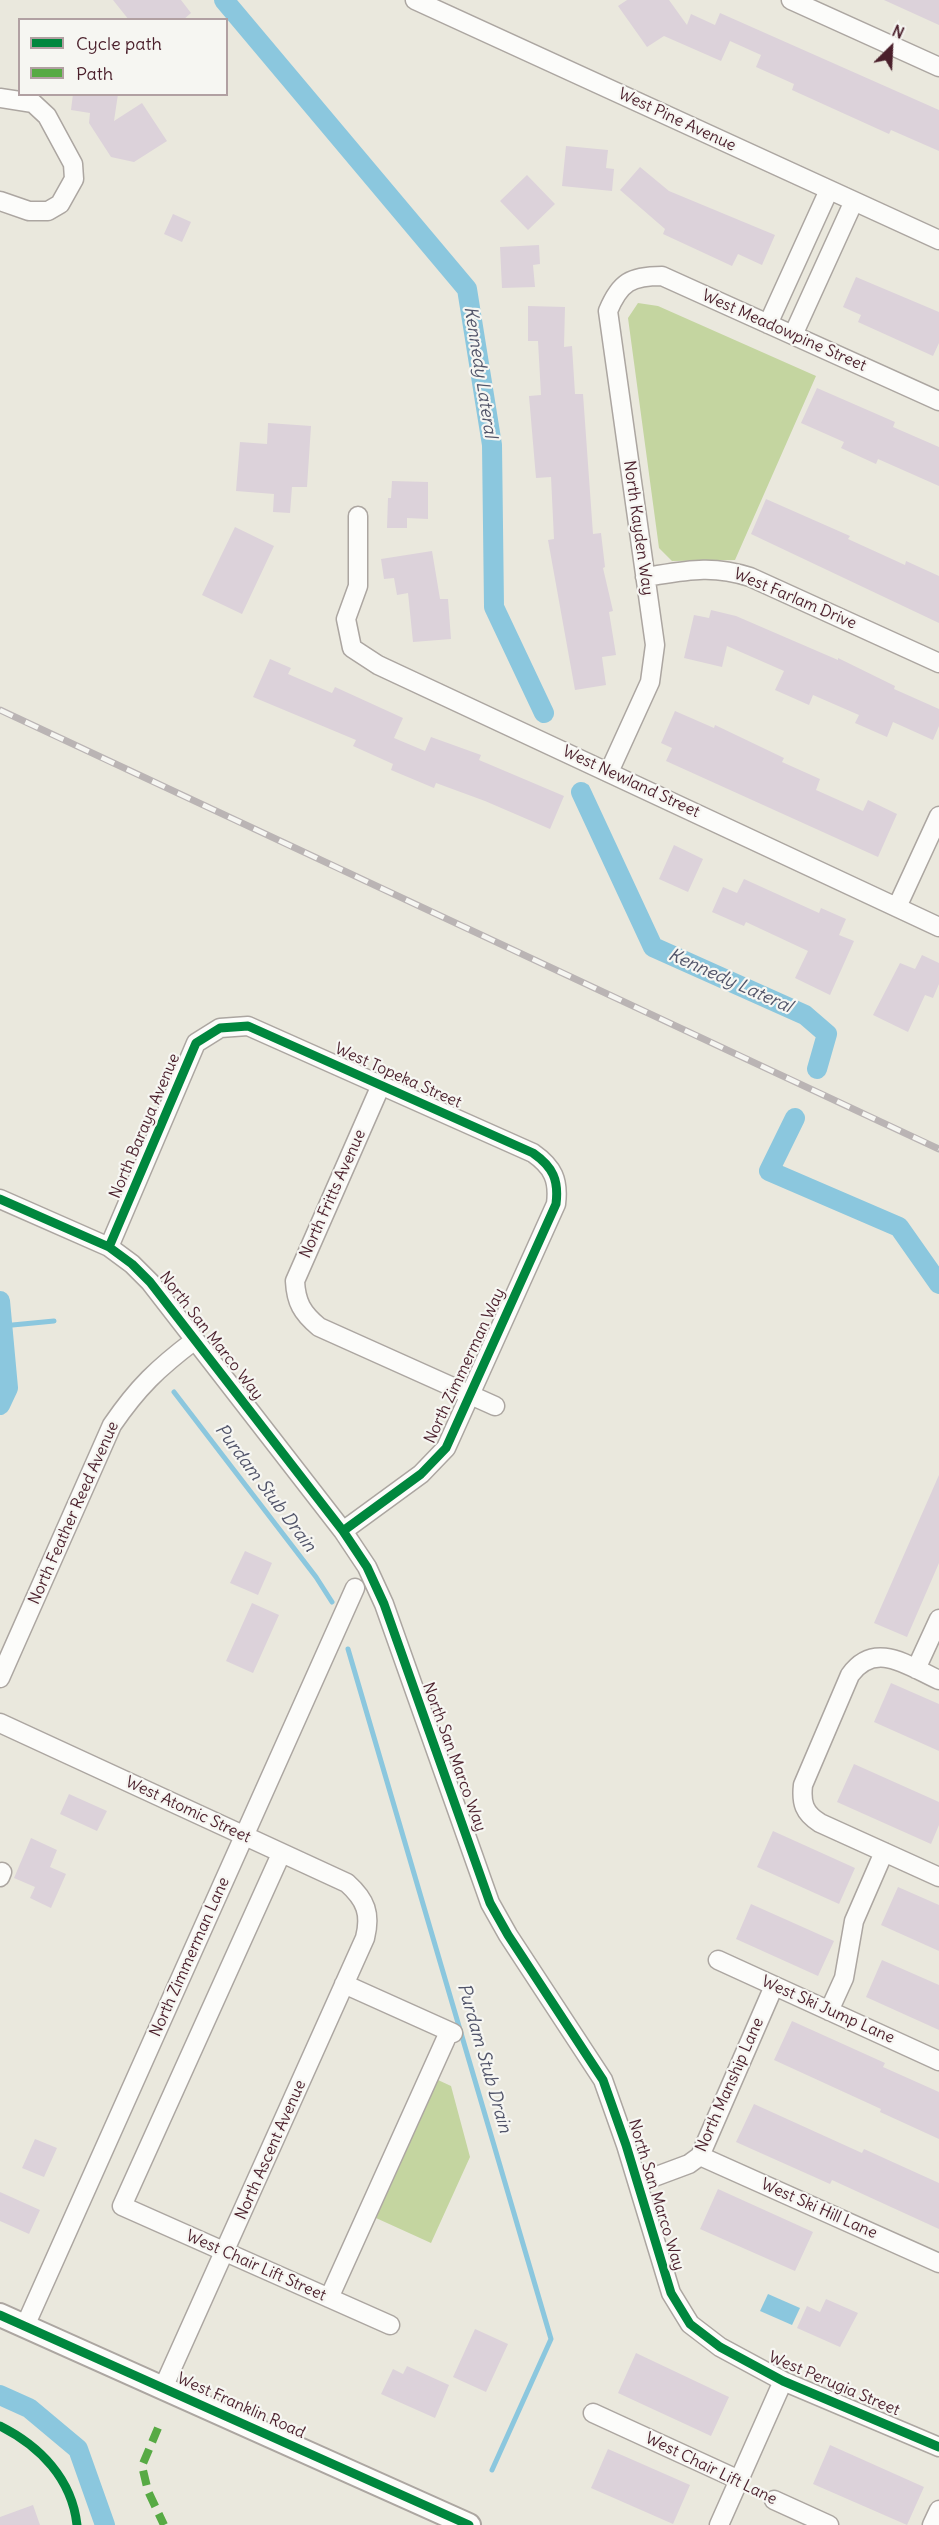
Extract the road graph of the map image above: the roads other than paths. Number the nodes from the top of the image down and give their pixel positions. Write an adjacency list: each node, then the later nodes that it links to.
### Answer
1 (415, 0): 3 (street, West Pine Avenue)
2 (791, 0): 4 (street)
3 (440, 5): 6 (street, West Pine Avenue)
4 (939, 67)
5 (0, 98): 7 (street)
6 (829, 190): 8 (street, West Pine Avenue); 11 (street)
7 (0, 201)
8 (854, 201): 9 (street, West Pine Avenue); 12 (street)
9 (939, 240)
10 (626, 283): 11 (street, West Meadowpine Street); 15 (street, North Kayden Way)
11 (768, 324): 12 (street, West Meadowpine Street)
12 (793, 335): 13 (street, West Meadowpine Street)
13 (939, 401)
14 (358, 516): 17 (street, West Newland Street)
15 (645, 577): 16 (street, West Farlam Drive); 17 (street, North Kayden Way)
16 (939, 663)
17 (609, 772): 19 (street, West Newland Street)
18 (939, 816): 19 (street)
19 (897, 907): 20 (street, West Newland Street)
20 (939, 927)
21 (220, 1028): 22 (street, West Topeka Street); 25 (street, North Baraya Avenue)
22 (381, 1086): 23 (street, West Topeka Street); 27 (street, North Fritts Avenue)
23 (554, 1174): 27 (street, North Zimmerman Way)
24 (0, 1199): 25 (street, North San Marco Way)
25 (109, 1247): 26 (street, North San Marco Way)
26 (195, 1340): 29 (street, North San Marco Way); 33 (street, North Feather Reed Avenue)
27 (470, 1395): 28 (street); 29 (street, North Zimmerman Way)
28 (495, 1406)
29 (343, 1531): 47 (street, North San Marco Way)
30 (355, 1588): 36 (street, North Zimmerman Lane)
31 (939, 1619): 32 (street)
32 (916, 1669): 34 (street); 37 (street)
33 (0, 1678)
34 (939, 1680)
35 (0, 1723): 36 (street, West Atomic Street)
36 (244, 1836): 38 (street, West Atomic Street); 54 (street, North Zimmerman Lane)
37 (884, 1852): 39 (street); 44 (street)
38 (281, 1854): 40 (street, West Atomic Street); 48 (street, West Chair Lift Street)
39 (939, 1877)
40 (367, 1909): 42 (street, North Ascent Avenue)
41 (718, 1960): 43 (street, West Ski Jump Lane)
42 (344, 1984): 48 (street, North Ascent Avenue); 50 (street)
43 (774, 1986): 44 (street, West Ski Jump Lane); 46 (street, North Manship Lane)
44 (829, 2011): 45 (street, West Ski Jump Lane)
45 (939, 2061)
46 (699, 2156): 47 (street, North Manship Lane); 49 (street, West Ski Hill Lane)
47 (638, 2183): 52 (street, North San Marco Way)
48 (226, 2252): 50 (street, West Chair Lift Street); 56 (street, North Ascent Avenue)
49 (939, 2263)
50 (329, 2298): 53 (street, West Chair Lift Street)
51 (0, 2314): 54 (main road, West Franklin Road)
52 (690, 2324): 55 (street, West Perugia Street)
53 (390, 2325)
54 (24, 2326): 56 (main road, West Franklin Road)
55 (783, 2381): 58 (street, West Perugia Street); 59 (street)
56 (163, 2388): 62 (main road, West Franklin Road)
57 (593, 2413): 59 (street, West Chair Lift Lane)
58 (939, 2447)
59 (739, 2480): 63 (street)
60 (774, 2500): 64 (street, West Chair Lift Lane)
61 (939, 2510): 65 (street)
62 (469, 2525)
63 (718, 2525)
64 (829, 2525)
65 (932, 2525)

